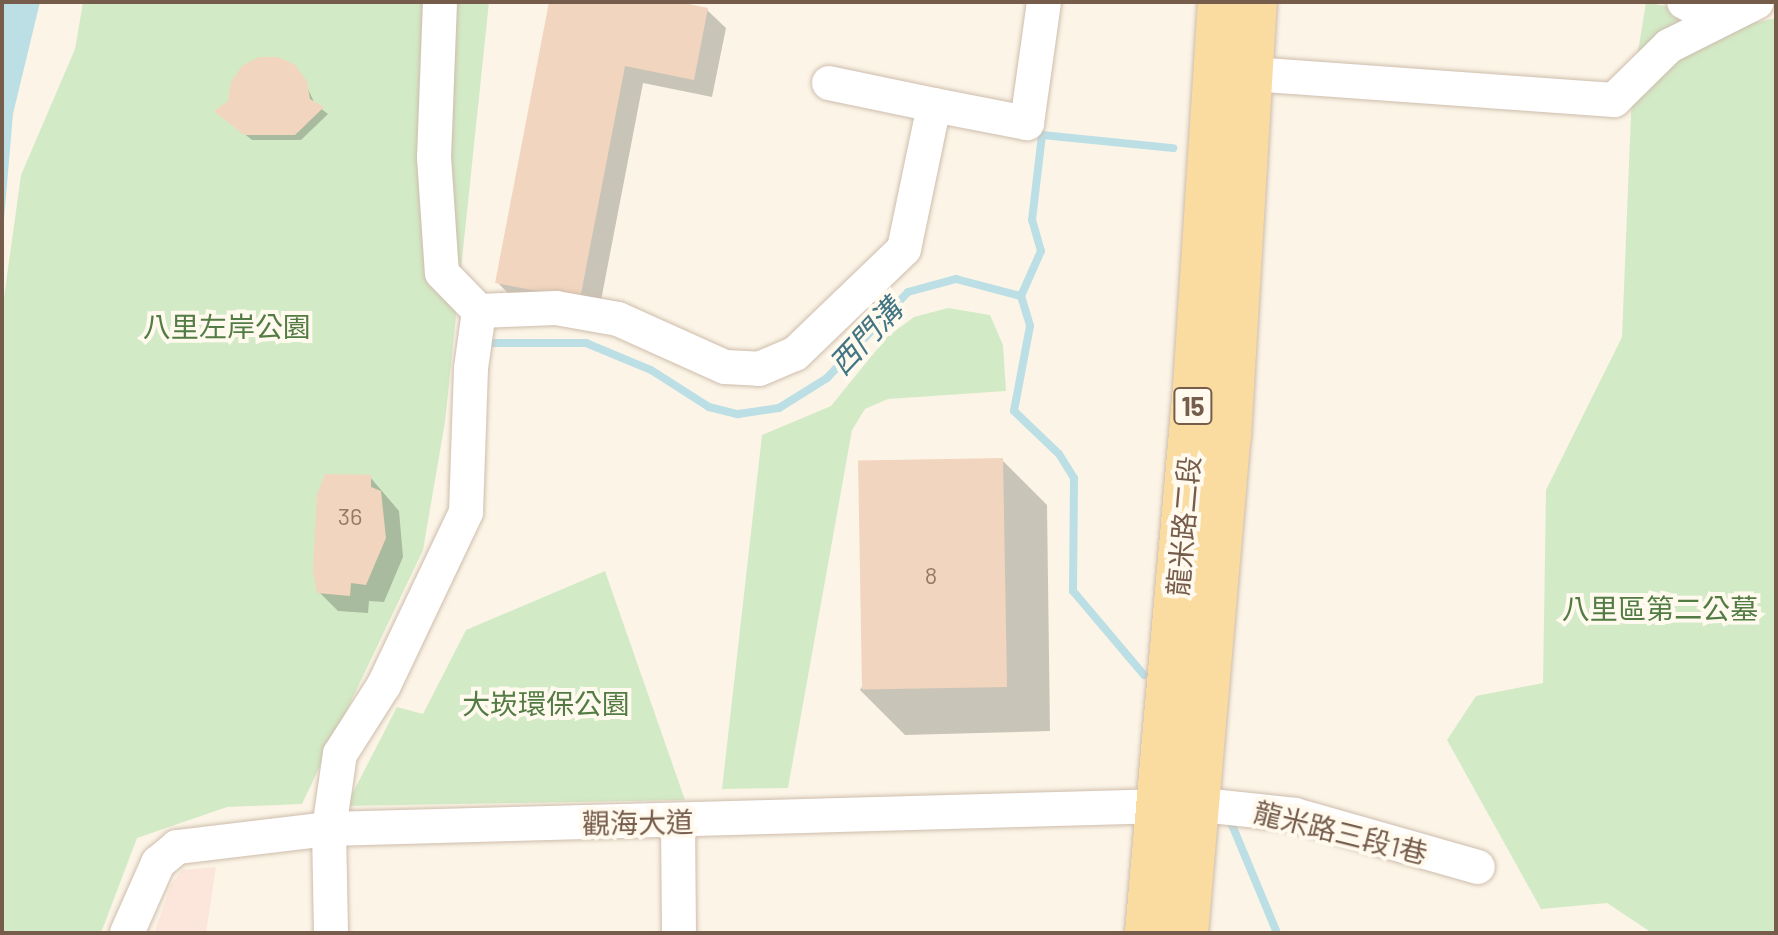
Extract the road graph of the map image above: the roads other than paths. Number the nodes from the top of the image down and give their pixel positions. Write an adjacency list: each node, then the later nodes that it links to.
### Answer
1 (440, 2): 11 (street)
2 (1044, 2): 10 (street)
3 (1219, 2): 12 (main road, 龍米路二段 / 15)
4 (1256, 2): 8 (main road, 龍米路二段 / 15)
5 (1684, 2): 7 (street)
6 (1757, 2): 7 (street)
7 (1718, 20): 8 (street)
8 (1251, 74): 12 (main road, 龍米路二段 / 15)
9 (829, 83): 10 (street)
10 (934, 105): 11 (street)
11 (479, 311): 16 (street)
12 (1213, 388): 13 (main road, 龍米路二段 / 15); 14 (main road, 龍米路二段 / 15)
13 (1202, 805): 14 (street, 觀海大道); 17 (street, 龍米路三段1巷); 22 (main road, 15)
14 (1158, 810): 15 (street, 觀海大道); 21 (main road, 15)
15 (678, 821): 16 (street, 觀海大道); 20 (street)
16 (329, 829): 18 (street, 觀海大道); 19 (street)
17 (1478, 867)
18 (127, 933)
19 (331, 933)
20 (679, 933)
21 (1146, 933)
22 (1187, 933)

